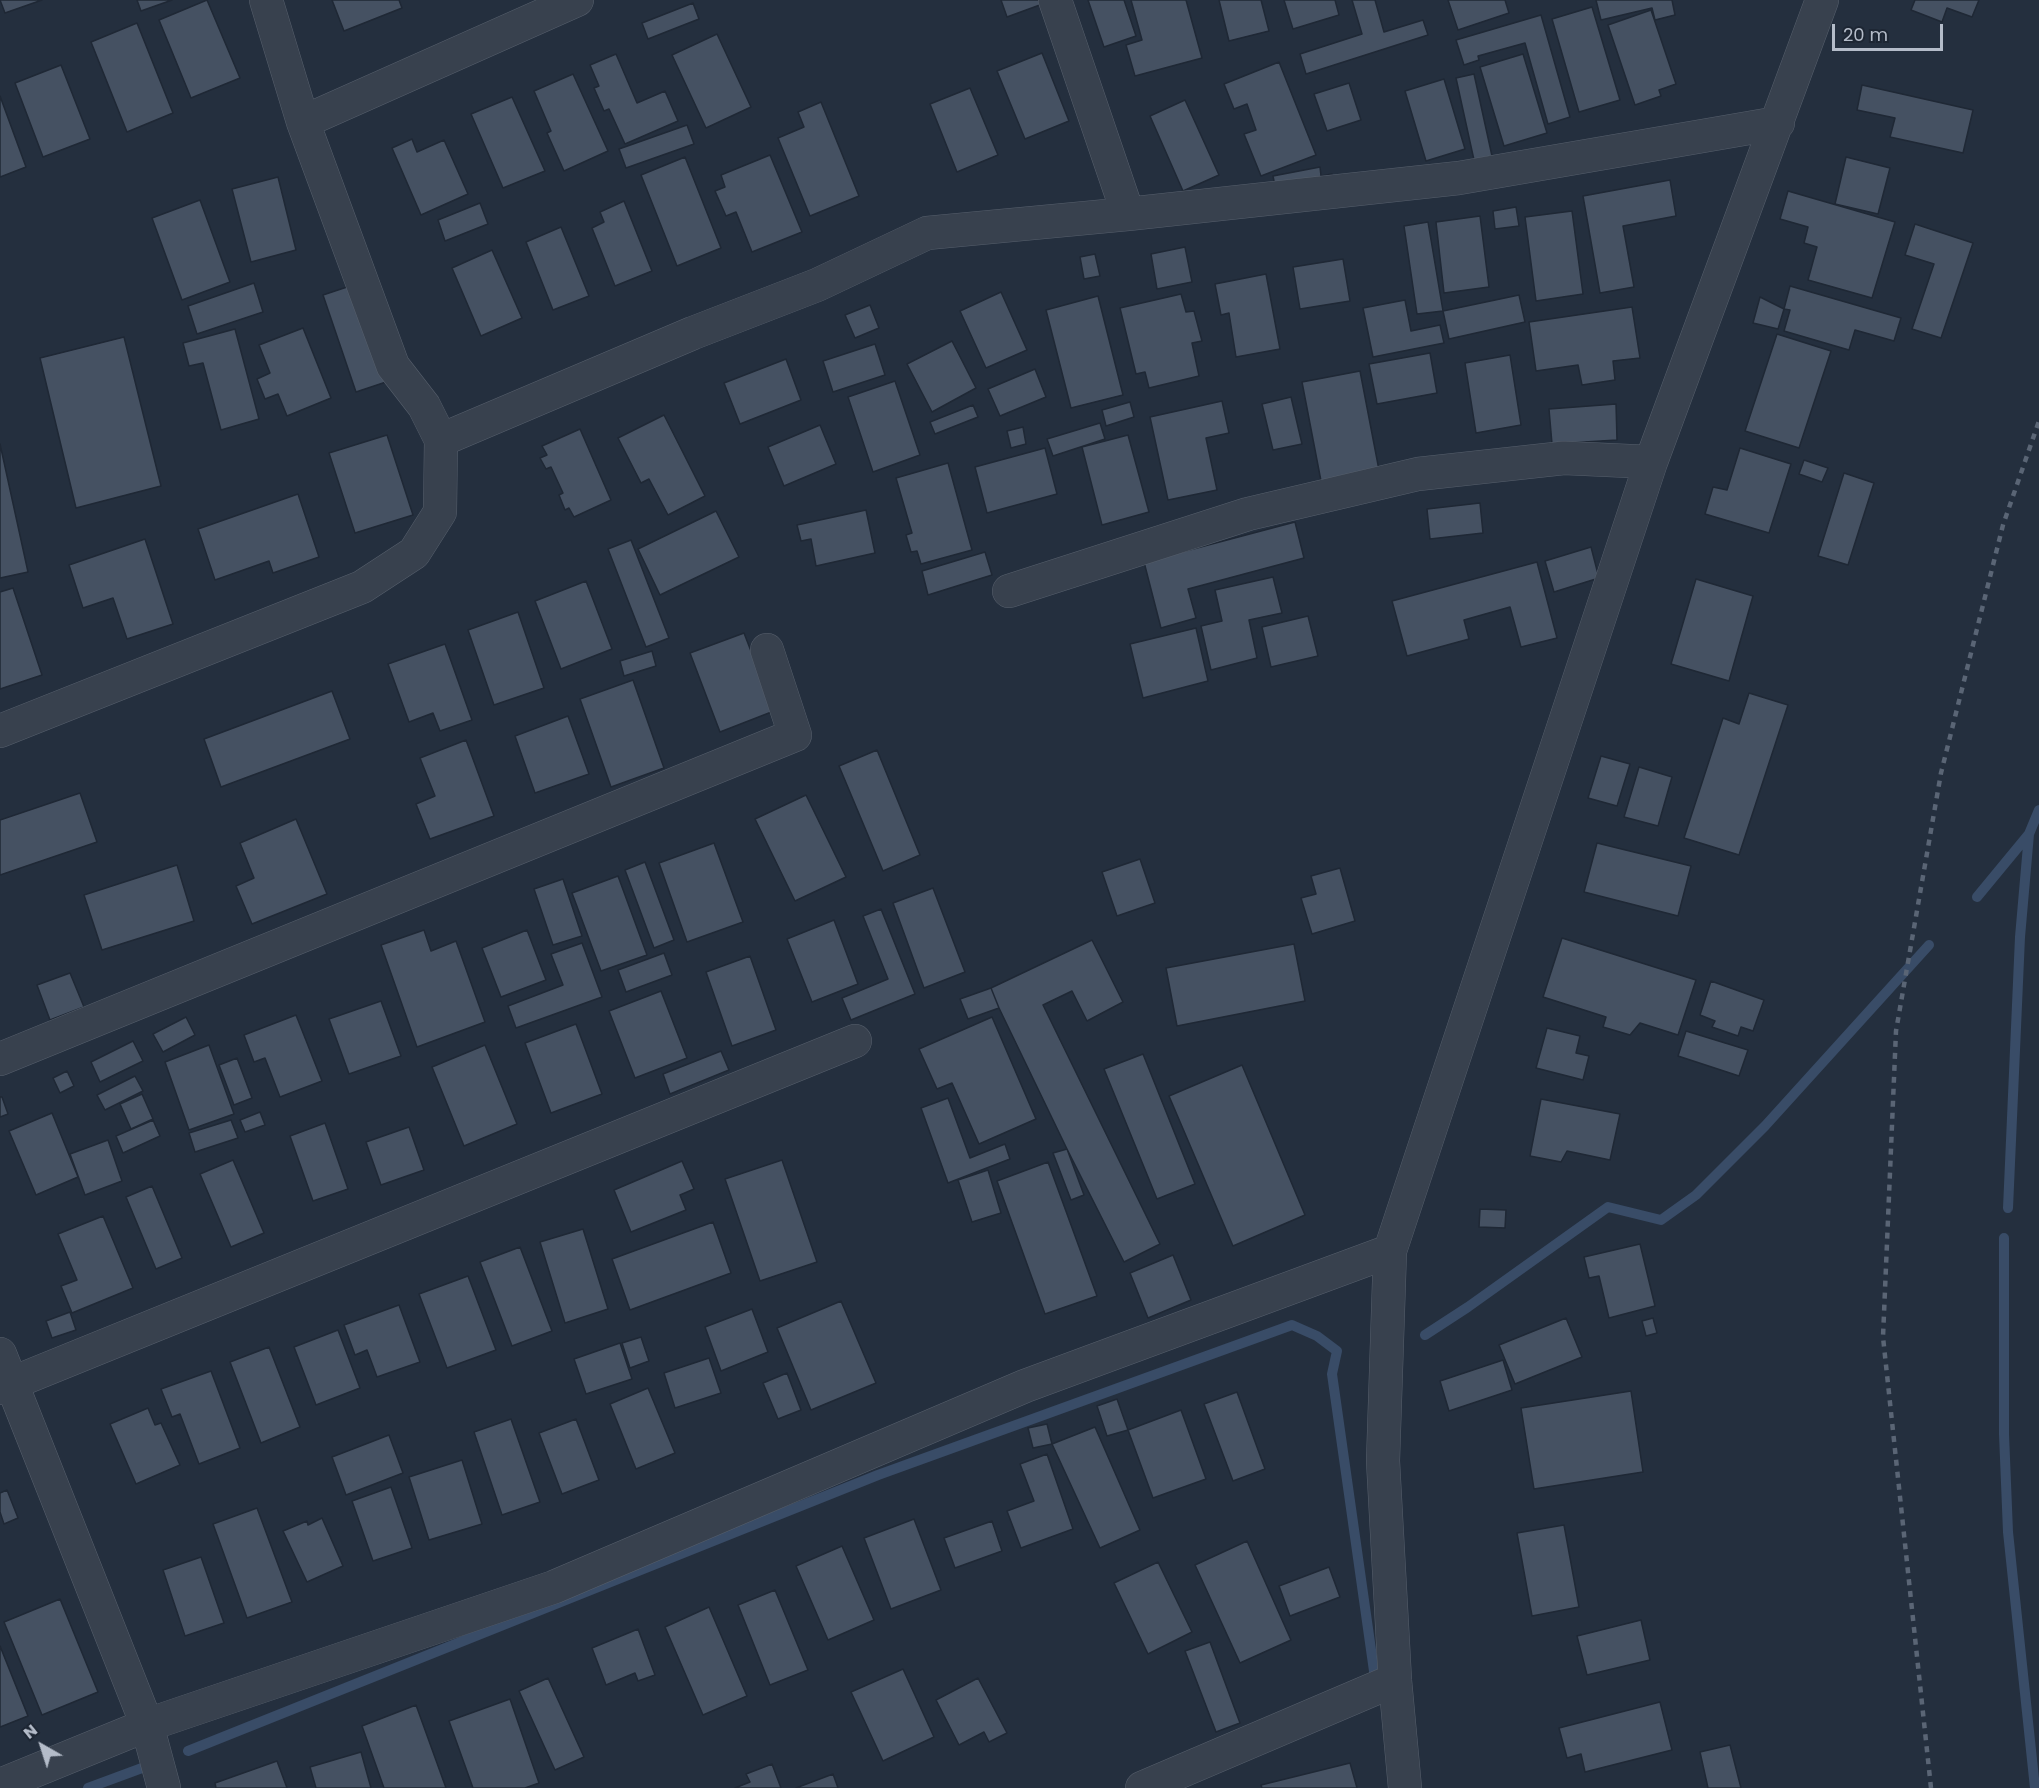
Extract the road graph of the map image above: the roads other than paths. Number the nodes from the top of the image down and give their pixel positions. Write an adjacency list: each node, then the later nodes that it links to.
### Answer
1 (266, 0): 5 (street)
2 (577, 0): 5 (street)
3 (1055, 0): 7 (street)
4 (1822, 0): 6 (street)
5 (303, 122): 8 (street)
6 (1778, 123): 7 (street); 9 (street)
7 (1128, 214): 8 (street)
8 (441, 440): 12 (street)
9 (1651, 462): 10 (street); 15 (street)
10 (1009, 591)
11 (767, 650): 14 (street)
12 (0, 731)
13 (855, 1041): 17 (street)
14 (0, 1059)
15 (1390, 1251): 18 (street); 19 (street)
16 (0, 1354): 17 (street)
17 (6, 1386): 19 (street)
18 (1395, 1680): 22 (street); 23 (street)
19 (147, 1725): 20 (street); 21 (street)
20 (0, 1785)
21 (164, 1788)
22 (1142, 1788)
23 (1405, 1788)

